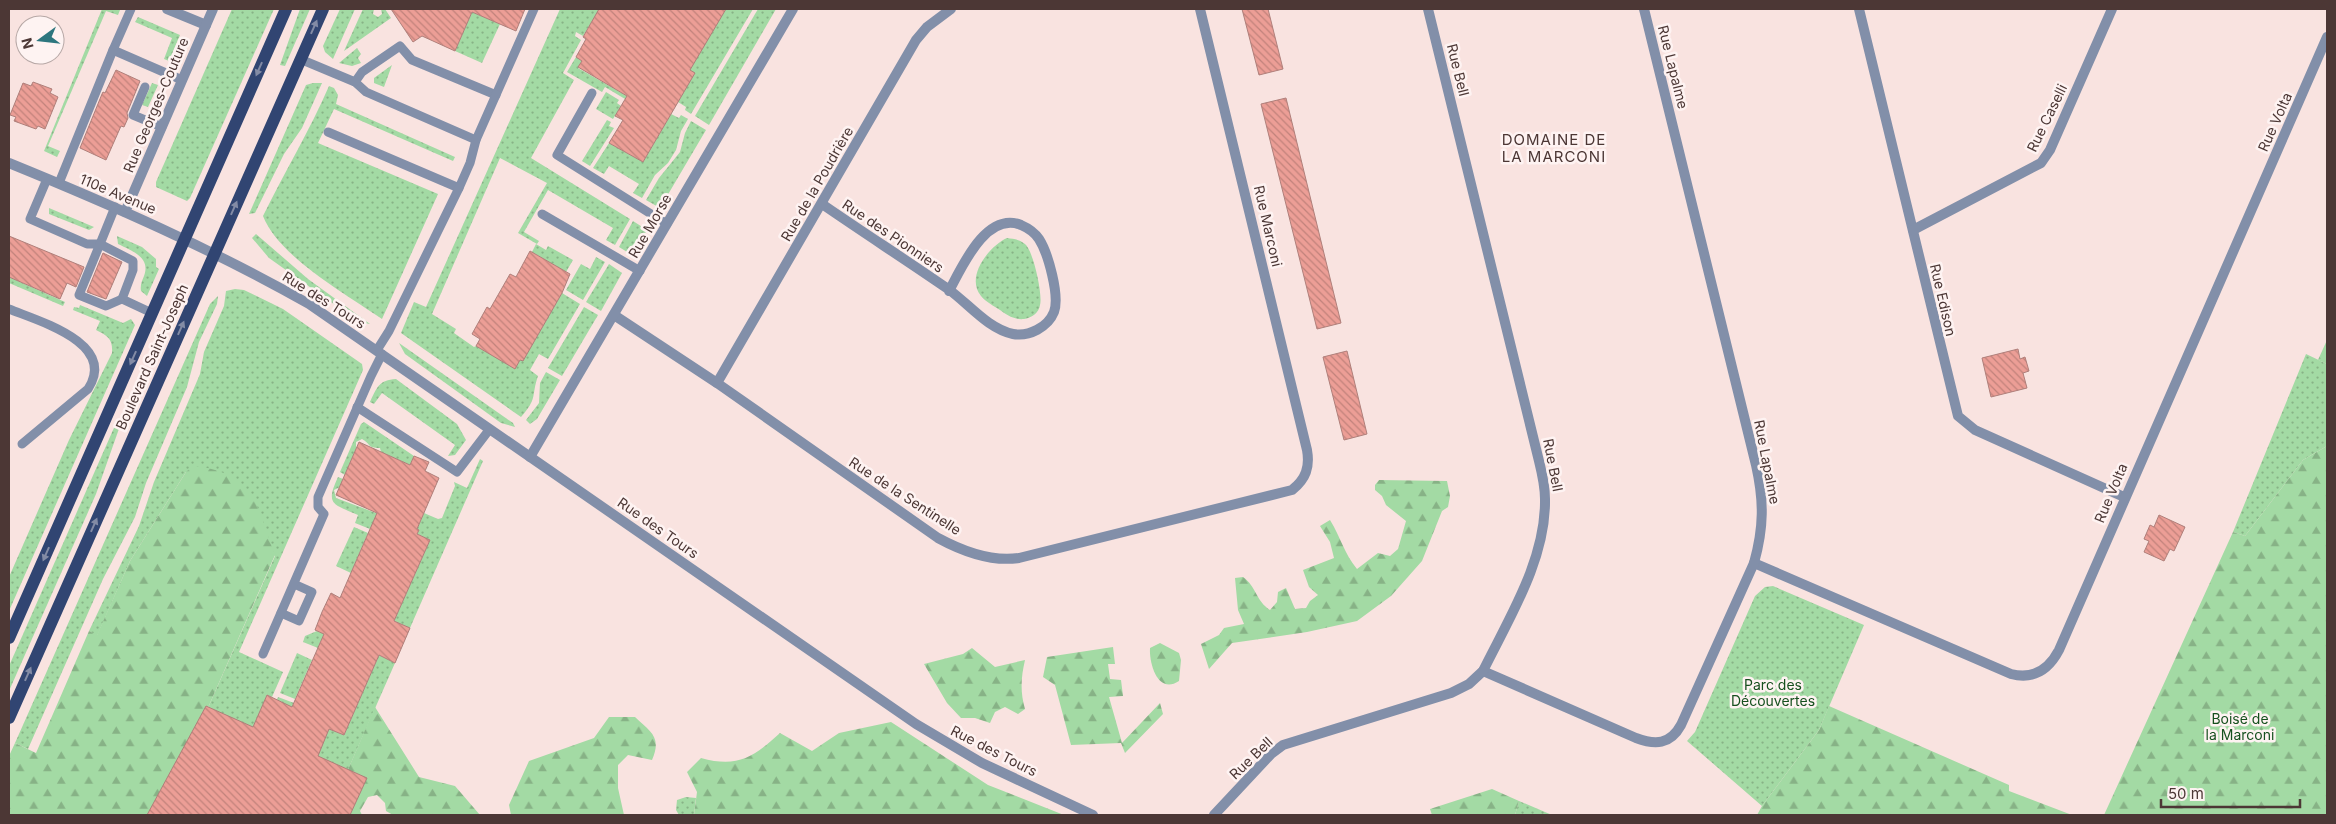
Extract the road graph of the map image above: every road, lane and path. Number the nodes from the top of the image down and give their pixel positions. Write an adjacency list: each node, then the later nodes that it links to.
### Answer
1 (131, 9): 16 (lane)
2 (167, 9): 14 (street)
3 (213, 9): 14 (street, Rue Georges-Couture)
4 (286, 9): 36 (main road, Boulevard Saint-Joseph, one-way to 36)
5 (323, 9): 17 (main road, Boulevard Saint-Joseph, one-way to 5)
6 (534, 9): 22 (lane)
7 (793, 9): 34 (street, Rue Morse)
8 (951, 9): 30 (street, Rue de la Poudrière)
9 (1200, 9): 50 (street, Rue Marconi)
10 (1428, 9): 58 (street, Rue Bell)
11 (1644, 9): 53 (street, Rue Lapalme)
12 (1859, 9): 35 (street, Rue Edison)
13 (2112, 9): 35 (street, Rue Caselli)
14 (206, 25): 18 (street, Rue Georges-Couture)
15 (2327, 37): 52 (street, Rue Volta)
16 (113, 50): 18 (lane); 28 (lane)
17 (300, 60): 19 (lane); 38 (main road, Boulevard Saint-Joseph, one-way to 17)
18 (182, 80): 23 (street, Rue Georges-Couture)
19 (355, 82): 22 (lane); 25 (lane)
20 (145, 87): 23 (lane)
21 (592, 94): 34 (lane)
22 (496, 95): 25 (lane)
23 (162, 127): 32 (street, Rue Georges-Couture)
24 (328, 132): 29 (lane)
25 (476, 140): 29 (lane)
26 (9, 163): 27 (street, 110e Avenue)
27 (47, 178): 28 (street, 110e Avenue); 37 (lane)
28 (59, 183): 31 (street, 110e Avenue)
29 (459, 188): 45 (lane)
30 (822, 204): 40 (street, Rue des Pionniers); 46 (street, Rue de la Poudrière)
31 (115, 207): 32 (street, 110e Avenue); 37 (lane)
32 (125, 212): 36 (street, 110e Avenue)
33 (542, 214): 39 (lane)
34 (667, 224): 39 (street, Rue Morse)
35 (1913, 230): 52 (street, Rue Edison)
36 (185, 238): 38 (street, 110e Avenue); 43 (main road, Boulevard Saint-Joseph)
37 (100, 244): 41 (lane); 41 (lane)
38 (214, 252): 45 (street, Rue des Tours); 59 (main road, Boulevard Saint-Joseph, one-way to 38)
39 (640, 271): 44 (street, Rue Morse)
40 (949, 290): 40 (street, Rue des Pionniers)
41 (122, 299): 43 (lane)
42 (9, 309): 49 (lane)
43 (152, 313): 56 (main road, Boulevard Saint-Joseph, one-way to 56)
44 (614, 315): 46 (street, Rue de la Sentinelle); 51 (street, Rue Morse)
45 (380, 352): 47 (lane); 48 (street, Rue des Tours)
46 (717, 383): 50 (street, Rue de la Sentinelle)
47 (357, 407): 48 (lane); 54 (lane)
48 (489, 430): 51 (street, Rue des Tours)
49 (22, 444)
50 (1307, 450)
51 (530, 457): 60 (street, Rue des Tours)
52 (2124, 497): 53 (street, Rue Volta)
53 (1754, 563): 58 (street, Rue Lapalme)
54 (294, 584): 55 (lane); 55 (lane)
55 (281, 613): 57 (lane)
56 (9, 638)
57 (263, 654)
58 (1484, 672): 61 (street, Rue Bell)
59 (9, 718)
60 (1093, 815)
61 (1214, 815)

